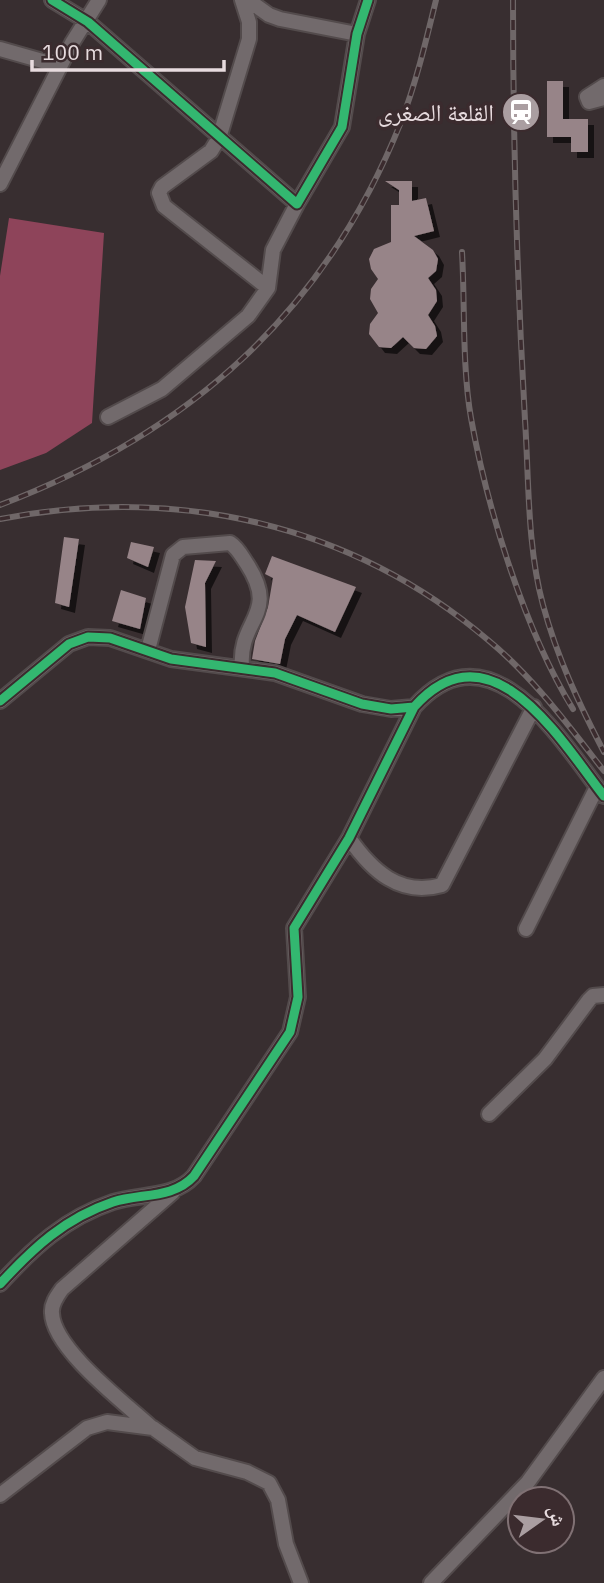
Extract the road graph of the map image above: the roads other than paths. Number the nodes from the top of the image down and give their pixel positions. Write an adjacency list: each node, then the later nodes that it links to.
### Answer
1 (52, 0): 6 (street)
2 (99, 0): 6 (street)
3 (242, 0): 12 (street)
4 (248, 0): 7 (street)
5 (368, 0): 7 (street)
6 (88, 22): 9 (street); 12 (street)
7 (357, 34): 14 (street)
8 (0, 49): 9 (street)
9 (60, 66): 13 (street)
10 (604, 86): 11 (street)
11 (604, 99)
12 (219, 138): 14 (street); 15 (street)
13 (0, 184)
14 (297, 204): 15 (street)
15 (268, 288): 16 (street)
16 (108, 417)
17 (148, 650): 18 (street); 18 (street); 19 (street)
18 (242, 667): 20 (street)
19 (0, 701)
20 (414, 707): 21 (street); 23 (street)
21 (534, 707): 22 (street); 23 (street)
22 (600, 791): 24 (street)
23 (349, 838): 27 (street)
24 (526, 929)
25 (604, 995): 26 (street)
26 (489, 1114)
27 (173, 1192): 28 (street); 30 (street)
28 (0, 1284)
29 (604, 1378): 33 (street)
30 (153, 1429): 31 (street); 32 (street)
31 (0, 1494)
32 (301, 1583)
33 (431, 1583)

